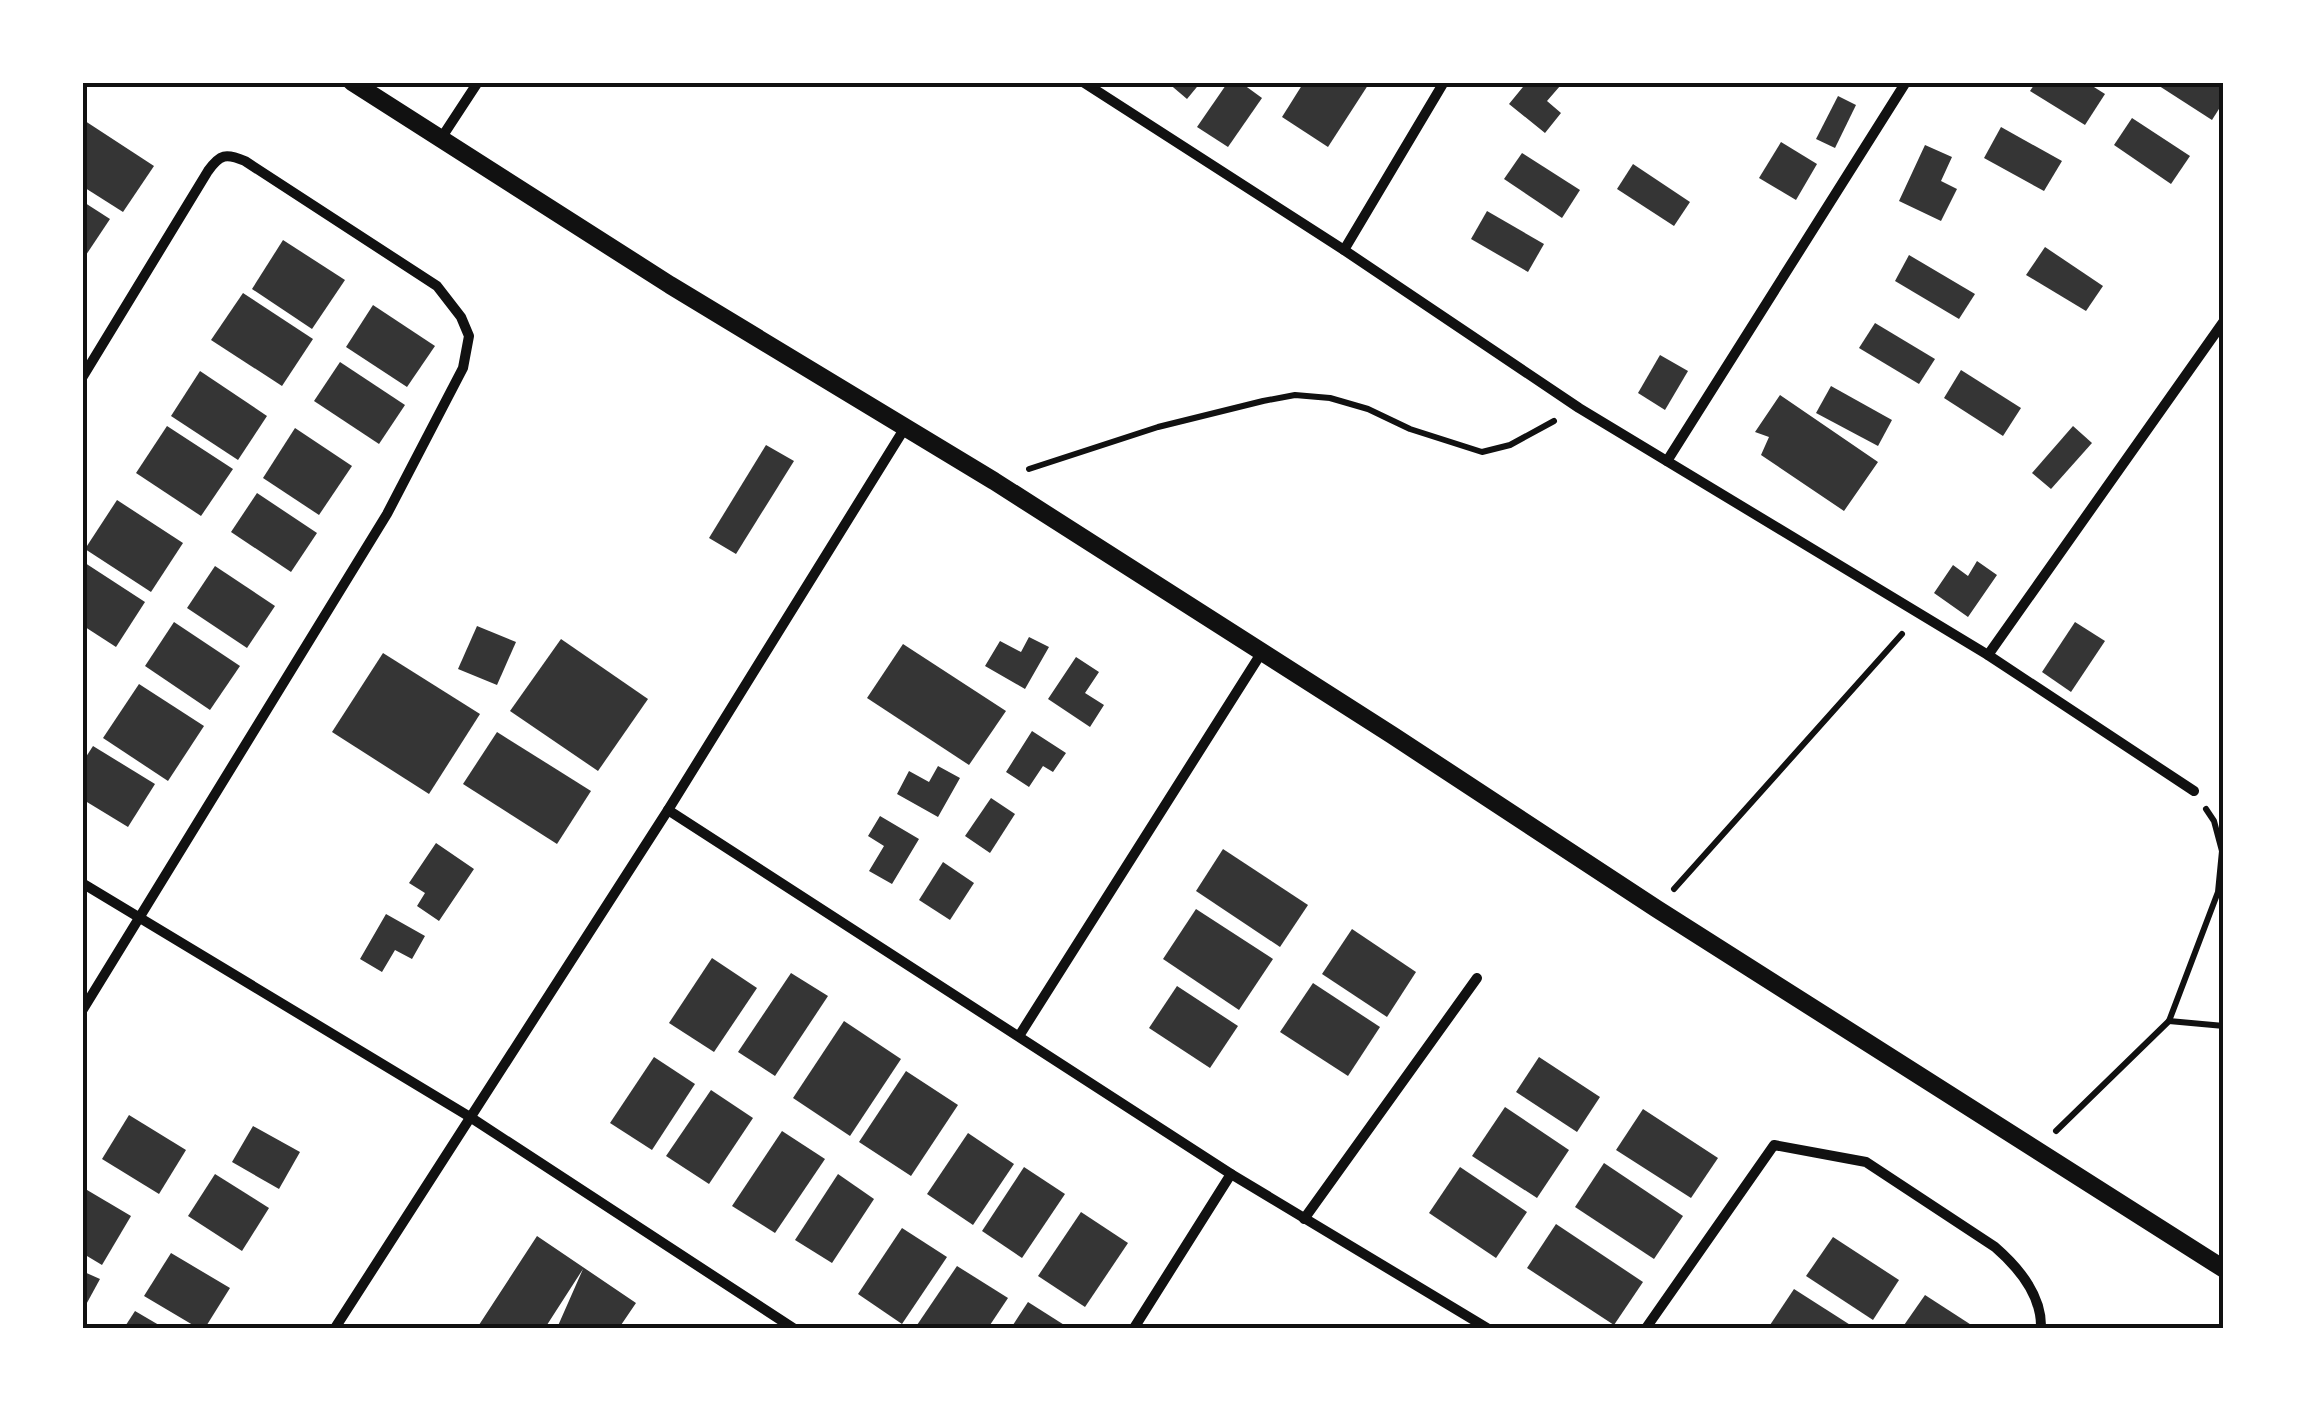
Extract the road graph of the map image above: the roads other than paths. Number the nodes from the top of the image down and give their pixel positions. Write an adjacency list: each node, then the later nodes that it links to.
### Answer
1 (352, 82): 6 (street)
2 (478, 82): 6 (street)
3 (1083, 82): 7 (street)
4 (1444, 82): 7 (street)
5 (1906, 82): 11 (street)
6 (440, 140): 10 (street)
7 (1344, 250): 11 (street)
8 (2224, 321): 13 (street)
9 (82, 378): 17 (street)
10 (906, 426): 12 (street); 15 (street)
11 (1667, 462): 13 (street)
12 (1262, 652): 20 (street); 24 (street)
13 (1988, 655): 14 (street)
14 (2194, 791)
15 (668, 810): 20 (street); 21 (street)
16 (82, 883): 17 (street)
17 (140, 919): 19 (street); 21 (street)
18 (1477, 978): 23 (street)
19 (82, 1011)
20 (1018, 1036): 22 (street)
21 (470, 1118): 25 (street); 26 (street)
22 (1231, 1174): 23 (street); 27 (street)
23 (1304, 1219): 28 (street)
24 (2224, 1270)
25 (334, 1328)
26 (793, 1328)
27 (1134, 1328)
28 (1487, 1328)
29 (1646, 1328): 30 (street)
30 (2040, 1328)

